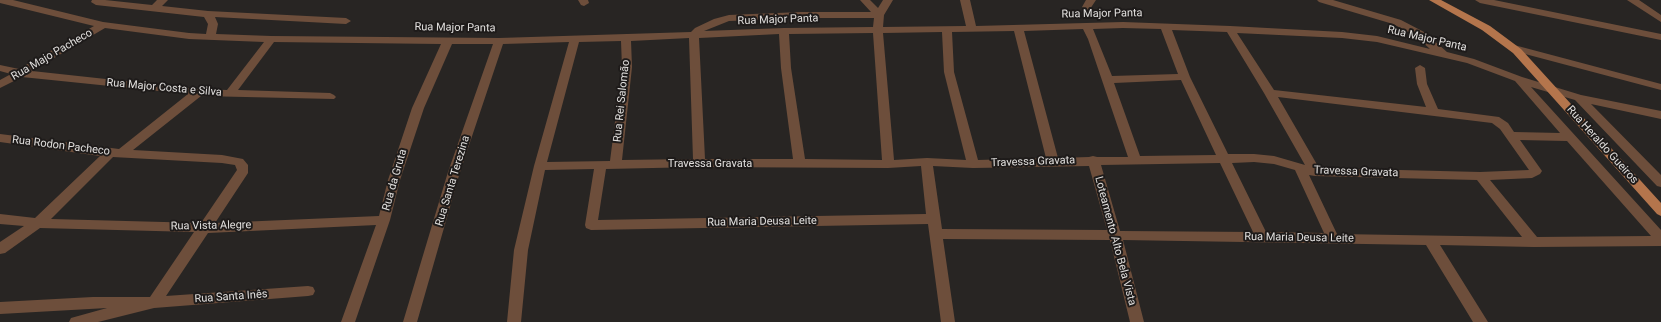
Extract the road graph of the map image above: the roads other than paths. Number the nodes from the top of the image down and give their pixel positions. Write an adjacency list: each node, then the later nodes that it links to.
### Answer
1 (1, 0): 16 (street, Rua Major Panta)
2 (163, 0): 11 (street)
3 (865, 0): 13 (street)
4 (888, 0): 13 (street)
5 (965, 0): 22 (street)
6 (1322, 0): 34 (street)
7 (1434, 0): 33 (main road, Rua Heraldo Gueiros)
8 (1480, 0): 27 (street)
9 (1632, 0): 14 (street)
10 (96, 2): 11 (street)
11 (154, 8): 12 (street)
12 (208, 14): 15 (street); 26 (street)
13 (878, 15): 20 (street); 25 (street)
14 (1661, 19)
15 (346, 21)
16 (103, 25): 26 (street, Rua Major Panta); 37 (street, Rua Majo Pacheco)
17 (1087, 26): 18 (street, Rua Major Panta); 19 (street, Rua Major Panta); 40 (street)
18 (1165, 26): 23 (street, Rua Major Panta); 38 (street)
19 (1018, 28): 22 (street, Rua Major Panta); 58 (street)
20 (878, 29): 21 (street, Rua Major Panta); 24 (street, Rua Major Panta); 62 (street)
21 (947, 29): 22 (street, Rua Major Panta); 63 (street)
22 (972, 29)
23 (1230, 29): 34 (street, Rua Major Panta); 46 (street)
24 (784, 31): 25 (street, Rua Major Panta); 61 (street)
25 (694, 35): 28 (street, Rua Major Panta); 60 (street)
26 (210, 36): 29 (street, Rua Major Panta)
27 (1661, 37)
28 (626, 38): 30 (street, Rua Major Panta); 65 (street, Rua Rei Salomão)
29 (271, 39): 31 (street, Rua Major Panta); 45 (street)
30 (575, 39): 32 (street, Rua Major Panta); 66 (street)
31 (448, 40): 32 (street, Rua Major Panta); 74 (street, Rua da Gruta)
32 (499, 41): 90 (street, Rua Santa Terezina)
33 (1515, 49): 42 (street); 43 (main road, Rua Heraldo Gueiros)
34 (1444, 55): 39 (street, Rua Major Panta)
35 (0, 68): 37 (street, Rua Major Costa e Silva)
36 (1420, 68): 49 (street)
37 (20, 73): 41 (street, Rua Majo Pacheco); 44 (street, Rua Major Costa e Silva)
38 (1185, 77): 40 (street); 55 (street)
39 (1518, 79): 43 (street, Rua Major Panta); 52 (street)
40 (1107, 80): 56 (street)
41 (0, 86)
42 (1661, 87)
43 (1552, 88): 48 (street, Rua Major Panta); 71 (main road, Rua Heraldo Gueiros)
44 (198, 92): 45 (street, Rua Major Costa e Silva); 54 (street)
45 (230, 93): 47 (street, Rua Major Costa e Silva)
46 (1270, 93): 49 (street); 68 (street)
47 (330, 97)
48 (1579, 98): 50 (street, Rua Major Panta); 70 (street)
49 (1434, 112): 51 (street)
50 (1661, 116)
51 (1511, 136): 52 (street, Rua Heraldo Gueiros); 69 (street, Travessa Gravata)
52 (1571, 137): 81 (street)
53 (0, 138): 54 (street, Rua Rodon Pacheco)
54 (116, 153): 75 (street); 76 (street)
55 (1224, 158): 56 (street, Travessa Gravata); 67 (street, Travessa Gravata); 79 (street)
56 (1135, 159): 57 (street, Travessa Gravata)
57 (1093, 160): 58 (street, Travessa Gravata); 78 (street, Loteamento Alto Bela Vista)
58 (1052, 161): 63 (street, Travessa Gravata)
59 (927, 162): 62 (street, Travessa Gravata); 63 (street, Travessa Gravata); 73 (street)
60 (699, 163): 61 (street, Travessa Gravata); 65 (street, Travessa Gravata)
61 (800, 164): 62 (street, Travessa Gravata)
62 (888, 164)
63 (973, 164)
64 (601, 165): 65 (street, Travessa Gravata); 66 (street, Travessa Gravata); 73 (street, Rua Maria Deusa Leite)
65 (615, 165)
66 (540, 166): 91 (street)
67 (1300, 168): 68 (street, Travessa Gravata); 80 (street)
68 (1315, 172): 69 (street, Travessa Gravata)
69 (1480, 176): 83 (street)
70 (1661, 183)
71 (1661, 211)
72 (0, 219): 75 (street, Rua Vista Alegre)
73 (933, 219): 77 (street)
74 (384, 220): 76 (street, Rua Vista Alegre); 89 (street, Rua da Gruta)
75 (38, 223): 76 (street, Rua Vista Alegre); 84 (street)
76 (205, 228): 86 (street)
77 (936, 234): 78 (street, Rua Maria Deusa Leite); 92 (street)
78 (1115, 236): 79 (street, Rua Maria Deusa Leite); 93 (street, Loteamento Alto Bela Vista)
79 (1262, 237): 80 (street, Rua Maria Deusa Leite)
80 (1333, 238): 82 (street, Rua Maria Deusa Leite)
81 (1661, 240): 83 (street, Rua Maria Deusa Leite)
82 (1430, 241): 83 (street, Rua Maria Deusa Leite); 94 (street)
83 (1534, 242)
84 (0, 249)
85 (308, 291): 86 (street, Rua Santa Inês)
86 (154, 302): 87 (street, Rua Santa Inês); 88 (street)
87 (0, 308)
88 (76, 322)
89 (348, 322)
90 (410, 322)
91 (514, 322)
92 (948, 322)
93 (1137, 322)
94 (1481, 322)

